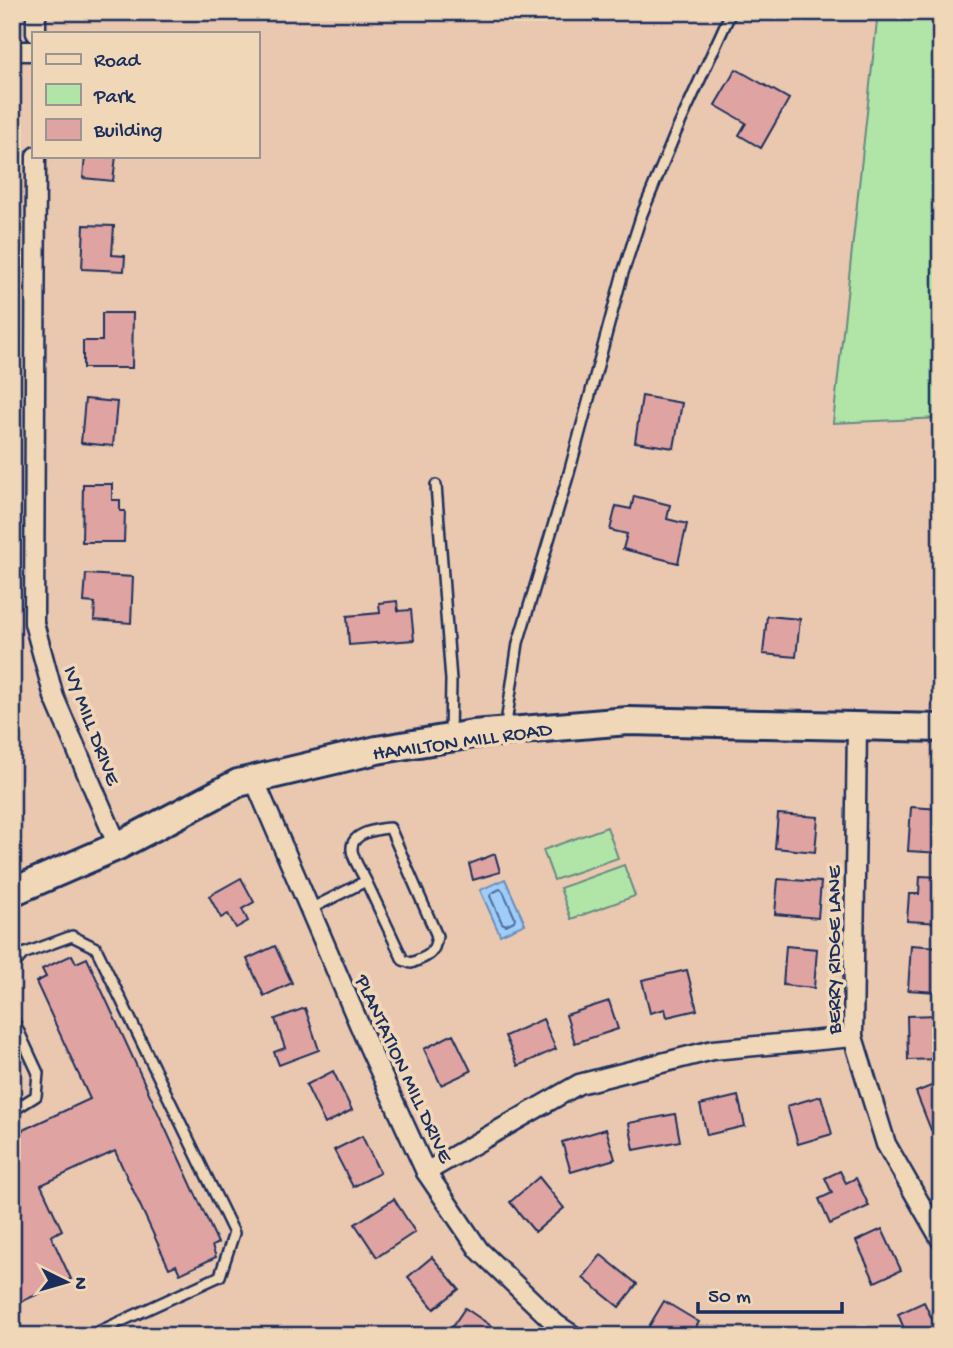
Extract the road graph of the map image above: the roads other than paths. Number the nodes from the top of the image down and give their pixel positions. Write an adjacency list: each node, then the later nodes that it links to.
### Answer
1 (36, 12): 3 (street)
2 (731, 12): 10 (lane)
3 (36, 32)
4 (12, 51): 5 (street)
5 (32, 51)
6 (36, 158): 13 (street, IVY MILL DRIVE)
7 (436, 485): 11 (lane)
8 (857, 726): 9 (main road, HAMILTON MILL ROAD); 10 (main road, HAMILTON MILL ROAD); 19 (street, BERRY RIDGE LANE)
9 (941, 728)
10 (505, 731): 11 (main road, HAMILTON MILL ROAD)
11 (450, 738): 12 (main road, HAMILTON MILL ROAD)
12 (254, 779): 13 (main road, HAMILTON MILL ROAD); 16 (street, PLANTATION MILL DRIVE)
13 (118, 846): 15 (main road, HAMILTON MILL ROAD)
14 (366, 881): 14 (lane); 16 (lane)
15 (12, 892)
16 (310, 909): 21 (street, PLANTATION MILL DRIVE)
17 (12, 967): 23 (lane)
18 (12, 1017): 20 (lane)
19 (853, 1037): 21 (street); 22 (street, BERRY RIDGE LANE)
20 (12, 1111)
21 (426, 1172): 24 (street, PLANTATION MILL DRIVE)
22 (941, 1240)
23 (89, 1336)
24 (574, 1336)

